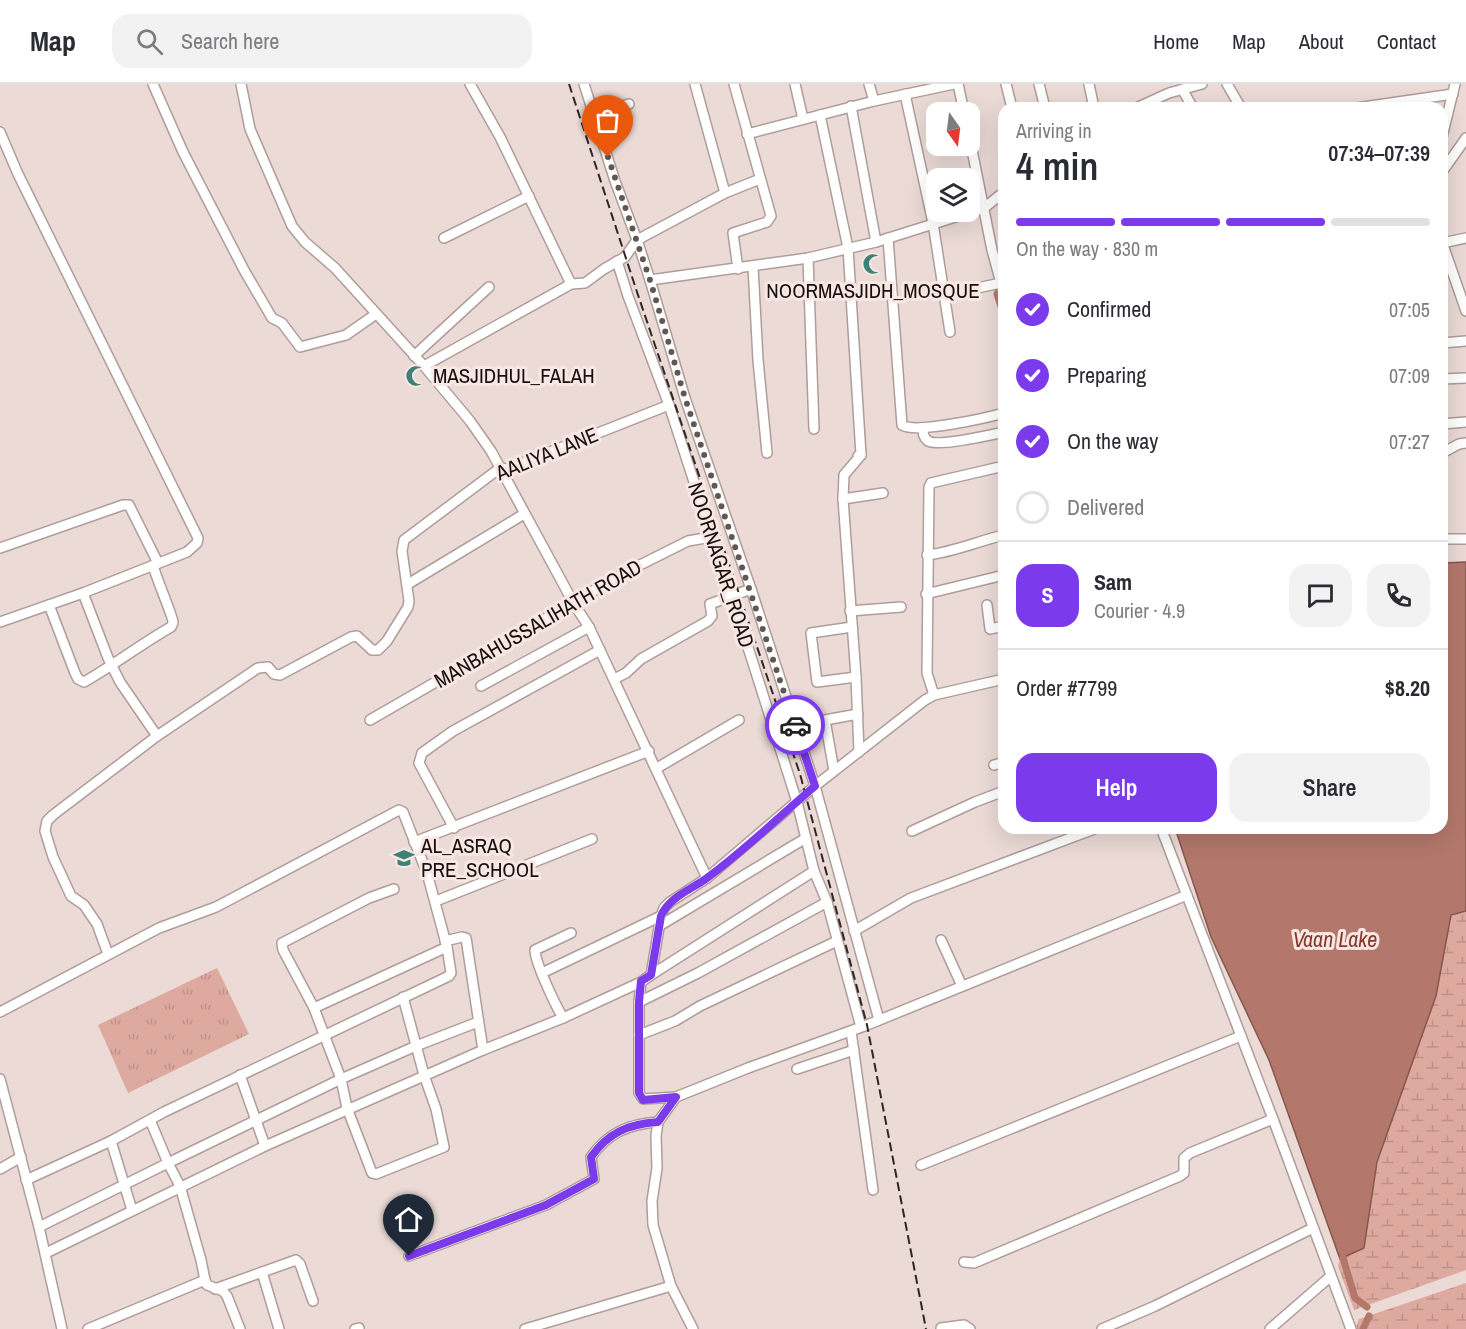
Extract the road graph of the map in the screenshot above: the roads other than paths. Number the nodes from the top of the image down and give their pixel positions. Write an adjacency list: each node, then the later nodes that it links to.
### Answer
1 (153, 84): 69 (street)
2 (241, 84): 69 (street)
3 (470, 84): 44 (street)
4 (584, 84): 34 (street)
5 (695, 84): 43 (street)
6 (736, 84): 38 (street)
7 (795, 84): 36 (street)
8 (869, 84): 21 (street)
9 (954, 84): 19 (street)
10 (958, 84): 22 (street)
11 (1006, 84): 23 (street)
12 (1039, 84): 24 (street)
13 (1089, 84): 25 (street)
14 (1202, 84): 17 (street)
15 (1227, 84): 29 (street)
16 (1168, 89): 17 (street); 20 (street)
17 (1182, 89): 28 (street)
18 (1454, 89): 30 (street); 33 (street)
19 (905, 94): 21 (street); 47 (street)
20 (1157, 98): 26 (street); 27 (street)
21 (874, 100): 32 (street)
22 (962, 102)
23 (1010, 102)
24 (1044, 102)
25 (1093, 102)
26 (1149, 102)
27 (1159, 102)
28 (1190, 102)
29 (1238, 102)
30 (1387, 102)
31 (629, 104): 34 (street)
32 (851, 106): 35 (street); 53 (street)
33 (1448, 108)
34 (594, 114): 51 (street)
35 (820, 115): 36 (street); 54 (street)
36 (803, 118): 38 (street)
37 (0, 132): 98 (street)
38 (747, 134): 42 (street)
39 (1466, 138): 41 (street)
40 (973, 156): 46 (street)
41 (1448, 164)
42 (760, 179): 43 (street); 61 (street)
43 (726, 193): 51 (street)
44 (529, 196): 48 (street); 64 (street)
45 (998, 197): 46 (street)
46 (984, 208): 47 (street); 56 (street)
47 (933, 223): 49 (street); 67 (street)
48 (444, 238)
49 (888, 238): 53 (street); 81 (street)
50 (1466, 238): 52 (street)
51 (637, 240): 59 (street); 63 (street)
52 (1448, 241)
53 (876, 242): 54 (street)
54 (848, 248): 57 (street); 90 (street)
55 (998, 248): 56 (street)
56 (992, 249): 62 (street)
57 (808, 258): 60 (street); 82 (street)
58 (1448, 259): 68 (street)
59 (617, 261): 64 (street); 77 (street, NOORNAGAR_ROAD)
60 (753, 267): 61 (street); 86 (street)
61 (738, 269): 63 (street)
62 (998, 272)
63 (650, 280): 101 (street)
64 (571, 284): 74 (street)
65 (998, 285): 67 (street)
66 (489, 287): 73 (street)
67 (944, 295): 70 (street)
68 (1466, 311)
69 (376, 314): 73 (street)
70 (950, 333)
71 (1466, 342): 72 (street)
72 (1448, 343)
73 (414, 356): 74 (street)
74 (424, 366): 88 (street)
75 (1466, 378): 76 (street)
76 (1448, 379)
77 (669, 405): 88 (street, AALIYA LANE); 93 (street, NOORNAGAR_ROAD)
78 (998, 415): 81 (street)
79 (1466, 422): 80 (street)
80 (1448, 424)
81 (922, 428): 83 (street)
82 (814, 429)
83 (998, 433)
84 (1466, 443): 85 (street)
85 (1448, 450)
86 (767, 453)
87 (998, 467): 97 (street)
88 (500, 468): 91 (street); 100 (street, AALIYA LANE)
89 (883, 493): 90 (street)
90 (843, 499): 109 (street)
91 (524, 514): 100 (street); 105 (street)
92 (998, 536): 97 (street)
93 (711, 537): 104 (street, NOORNAGAR_ROAD); 105 (street, MANBAHUSSALIHATH ROAD)
94 (1448, 539): 95 (street)
95 (1466, 539)
96 (0, 548): 98 (street)
97 (927, 555): 103 (street)
98 (155, 564): 102 (street); 115 (street)
99 (998, 576): 103 (street)
100 (408, 584): 124 (street)
101 (751, 589): 104 (street); 129 (street)
102 (83, 593): 106 (street); 115 (street)
103 (926, 594): 120 (street)
104 (730, 596): 117 (street); 131 (street, NOORNAGAR_ROAD)
105 (574, 604): 111 (street); 122 (street, MANBAHUSSALIHATH ROAD)
106 (49, 605): 110 (street); 115 (street)
107 (987, 605): 113 (street)
108 (901, 607): 109 (street)
109 (850, 611): 112 (street)
110 (0, 622)
111 (589, 627): 114 (street); 119 (street)
112 (852, 627): 116 (street); 116 (street)
113 (998, 627)
114 (600, 650): 117 (street); 132 (street)
115 (112, 665): 124 (street)
116 (856, 677): 121 (street)
117 (614, 679): 125 (street)
118 (998, 680): 120 (street)
119 (482, 686)
120 (934, 696): 126 (street)
121 (858, 714): 126 (street); 128 (street)
122 (370, 720)
123 (739, 720): 127 (street)
124 (157, 736): 152 (street)
125 (649, 751): 127 (street); 132 (street)
126 (859, 752): 128 (street)
127 (657, 768): 140 (street)
128 (834, 771): 129 (street)
129 (815, 786): 131 (street); 147 (street)
130 (998, 793): 133 (street)
131 (797, 802): 136 (street, NOORNAGAR_ROAD); 140 (street)
132 (454, 828): 138 (street)
133 (912, 831)
134 (1081, 834): 147 (street)
135 (1163, 834): 142 (street)
136 (806, 838): 139 (street, NOORNAGAR_ROAD); 146 (street)
137 (592, 839): 143 (street)
138 (414, 842): 143 (street); 152 (street)
139 (814, 871): 144 (street, NOORNAGAR_ROAD); 154 (street)
140 (707, 878): 145 (street)
141 (394, 889): 159 (street)
142 (1187, 895): 156 (street); 168 (street)
143 (436, 901): 151 (street)
144 (826, 902): 150 (street, NOORNAGAR_ROAD); 158 (street)
145 (661, 916): 146 (street); 153 (street)
146 (659, 926): 154 (street)
147 (854, 932): 162 (street)
148 (571, 933): 153 (street)
149 (941, 940): 156 (street)
150 (837, 941): 164 (street, NOORNAGAR_ROAD); 167 (street)
151 (446, 944): 157 (street); 159 (street); 163 (street)
152 (108, 954): 160 (street)
153 (542, 973): 161 (street)
154 (651, 975): 155 (street)
155 (641, 981): 158 (street); 161 (street)
156 (962, 986): 162 (street)
157 (403, 997): 166 (street); 170 (street)
158 (639, 1002): 167 (street)
159 (314, 1008): 166 (street)
160 (0, 1012)
161 (563, 1018): 171 (street)
162 (879, 1020): 164 (street)
163 (478, 1022): 170 (street); 171 (street)
164 (861, 1027): 165 (street)
165 (851, 1031): 169 (street); 172 (street)
166 (323, 1035): 175 (street); 177 (street)
167 (639, 1035): 180 (street)
168 (1242, 1036): 183 (street); 190 (street)
169 (815, 1044): 173 (street); 180 (street)
170 (417, 1046): 176 (street); 177 (street)
171 (483, 1050): 176 (street)
172 (854, 1050): 173 (street); 195 (street)
173 (821, 1060): 174 (street)
174 (797, 1069)
175 (240, 1075): 182 (street); 184 (street)
176 (424, 1075): 181 (street); 181 (street)
177 (341, 1078): 181 (street); 182 (street)
178 (0, 1079): 179 (street)
179 (2, 1096): 188 (street)
180 (676, 1097): 185 (street)
181 (346, 1108): 187 (street)
182 (256, 1119): 187 (street); 189 (street)
183 (1273, 1119): 198 (street); 201 (street)
184 (150, 1120): 186 (street); 189 (street)
185 (658, 1122): 200 (street); 205 (street)
186 (111, 1141): 192 (street); 193 (street)
187 (265, 1146): 194 (street)
188 (21, 1157): 191 (street); 192 (street)
189 (168, 1163): 193 (street); 194 (street)
190 (921, 1164)
191 (0, 1168)
192 (26, 1180): 197 (street)
193 (124, 1185): 196 (street); 197 (street)
194 (180, 1186): 196 (street); 204 (street)
195 (873, 1190)
196 (132, 1210): 199 (street)
197 (39, 1227): 199 (street)
198 (1314, 1228): 203 (street); 216 (street)
199 (46, 1253): 209 (street)
200 (409, 1256)
201 (964, 1262)
202 (262, 1272): 206 (street); 207 (street); 212 (street)
203 (1331, 1276): 217 (street); 218 (street)
204 (204, 1281): 206 (street); 210 (street)
205 (671, 1286): 213 (street); 214 (street)
206 (215, 1288): 211 (street)
207 (313, 1301)
208 (941, 1328): 215 (street)
209 (62, 1329)
210 (88, 1329)
211 (240, 1329)
212 (279, 1329)
213 (525, 1329)
214 (693, 1329)
215 (970, 1329)
216 (1102, 1329)
217 (1270, 1329)
218 (1351, 1329)

